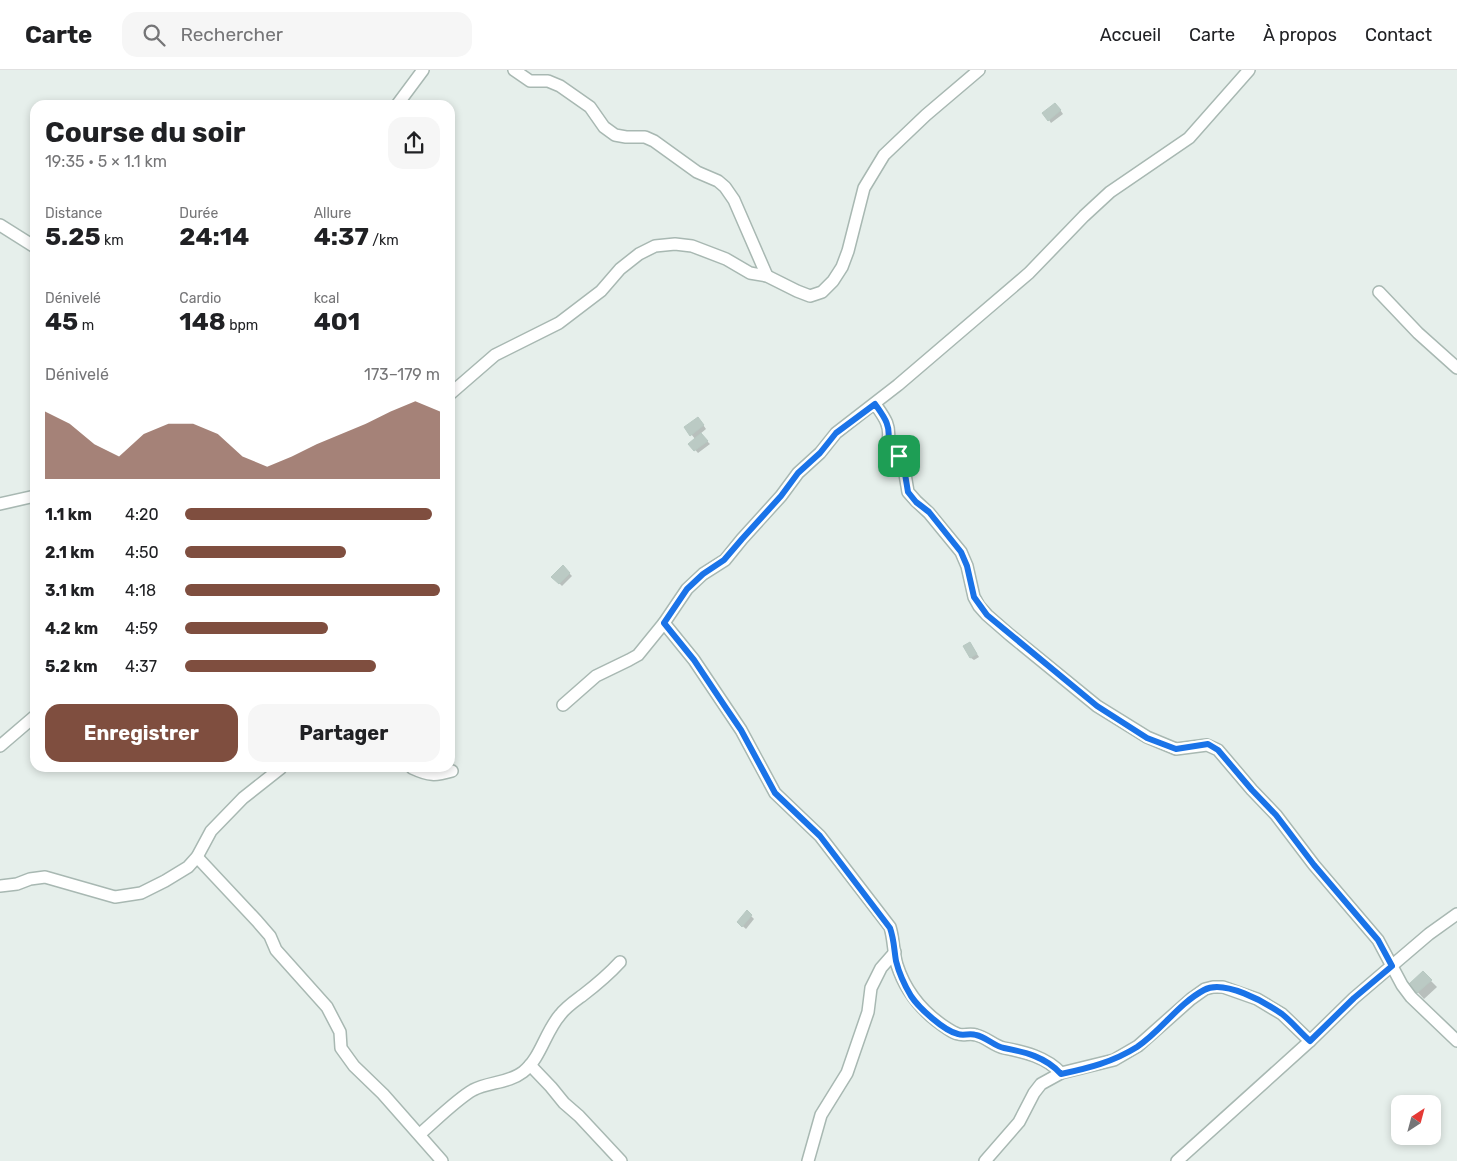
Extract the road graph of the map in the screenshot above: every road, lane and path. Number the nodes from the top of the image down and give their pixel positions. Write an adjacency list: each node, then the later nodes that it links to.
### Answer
1 (423, 70): 5 (street)
2 (514, 70): 8 (street)
3 (979, 70): 8 (street)
4 (1249, 70): 12 (street)
5 (401, 100)
6 (0, 226): 7 (street)
7 (30, 244)
8 (767, 276): 11 (street)
9 (1379, 292): 10 (street)
10 (1457, 368)
11 (455, 390)
12 (875, 404): 15 (street); 27 (street)
13 (30, 497): 14 (street)
14 (0, 504)
15 (664, 623): 16 (street); 25 (street)
16 (563, 705)
17 (30, 720): 18 (street)
18 (0, 746)
19 (276, 772): 22 (street)
20 (422, 772): 21 (street)
21 (448, 772)
22 (197, 857): 23 (street); 32 (street)
23 (0, 886)
24 (1457, 914): 27 (street)
25 (895, 952): 31 (street); 35 (street)
26 (620, 962): 30 (street)
27 (1392, 966): 28 (street); 29 (street)
28 (1310, 1041): 31 (street); 37 (street)
29 (1457, 1041)
30 (530, 1065): 32 (street); 34 (street)
31 (1061, 1074): 36 (street)
32 (420, 1134): 33 (street)
33 (442, 1161)
34 (621, 1161)
35 (808, 1161)
36 (986, 1161)
37 (1177, 1161)

